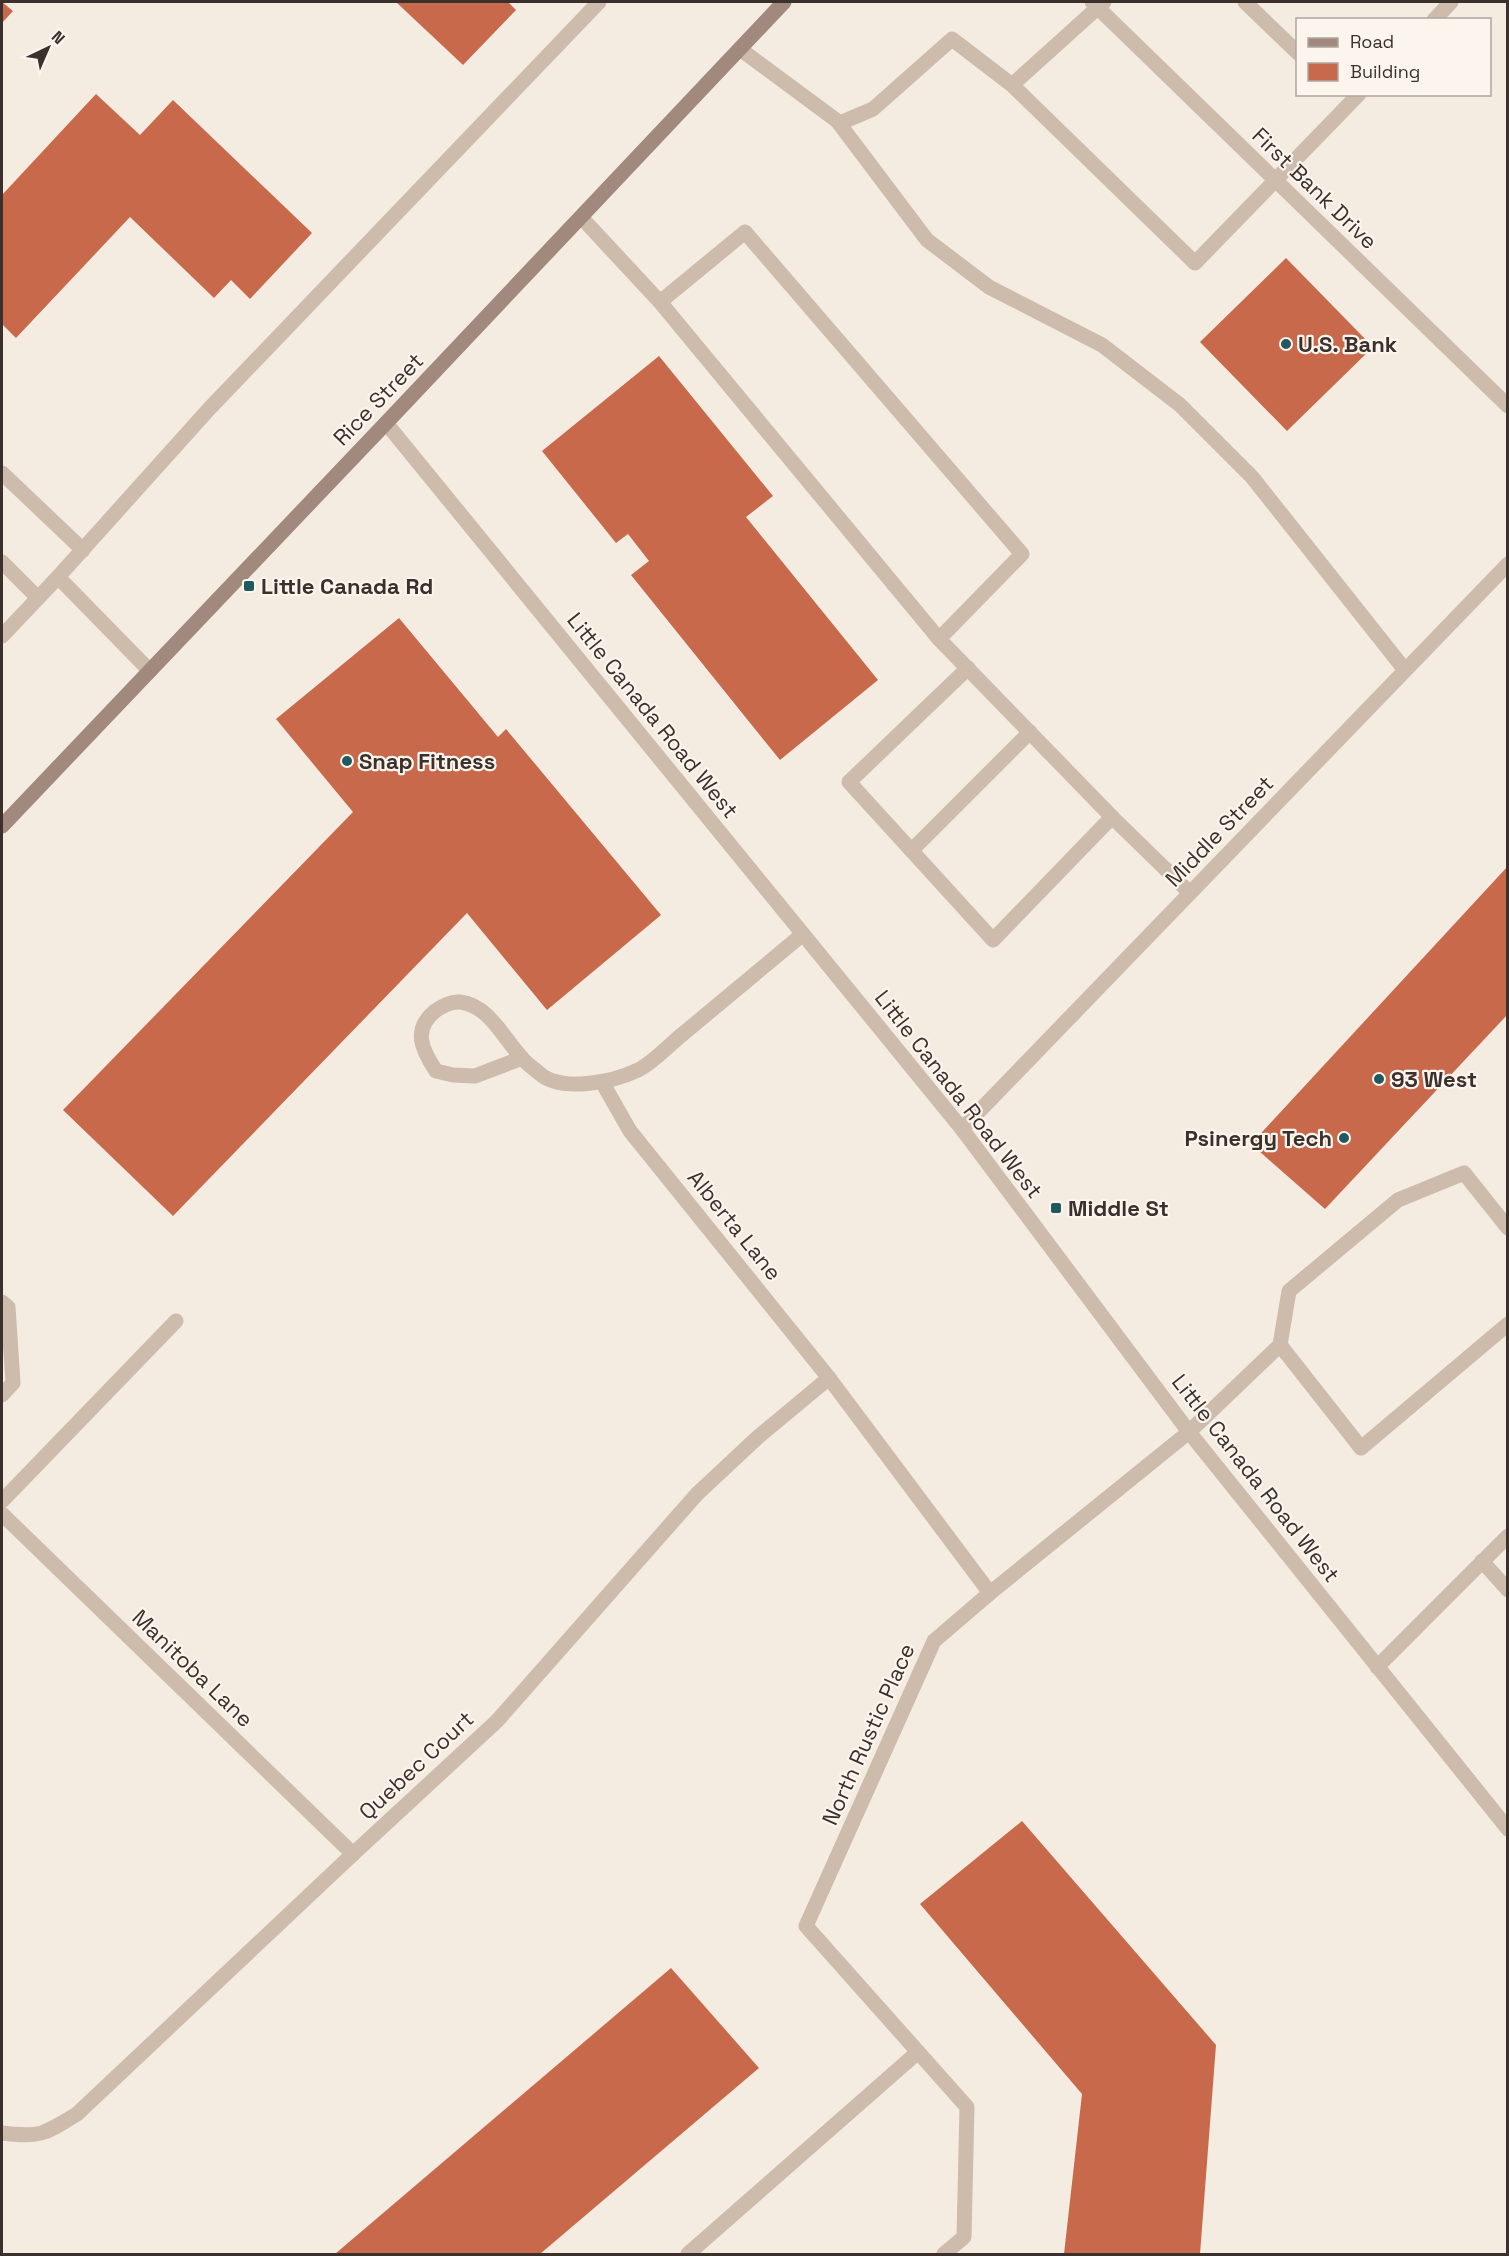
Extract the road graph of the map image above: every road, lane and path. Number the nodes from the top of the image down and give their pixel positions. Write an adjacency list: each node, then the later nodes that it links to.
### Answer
1 (599, 2): 18 (street)
2 (784, 2): 7 (main road, Rice Street)
3 (1245, 2): 8 (street)
4 (1451, 2): 6 (street)
5 (1098, 4): 9 (street); 12 (street, First Bank Drive)
6 (1436, 18)
7 (740, 48): 11 (street); 13 (main road, Rice Street)
8 (1296, 51)
9 (1012, 85): 11 (street); 12 (street)
10 (1350, 98): 12 (street)
11 (838, 122): 26 (street)
12 (1275, 180): 15 (street, First Bank Drive)
13 (581, 217): 14 (street); 16 (main road, Rice Street)
14 (660, 302): 24 (street); 24 (street)
15 (1508, 406)
16 (386, 423): 27 (main road, Rice Street); 33 (street, Little Canada Road West)
17 (2, 473): 18 (street)
18 (83, 550): 21 (street)
19 (2, 562): 22 (street)
20 (1508, 564): 26 (street, Middle Street)
21 (58, 577): 22 (street); 27 (street)
22 (38, 598): 23 (street)
23 (2, 636)
24 (939, 639): 25 (street)
25 (968, 668): 28 (street); 31 (street)
26 (1405, 670): 32 (street, Middle Street)
27 (150, 671): 30 (main road, Rice Street)
28 (1030, 732): 29 (street); 31 (street)
29 (1112, 817): 31 (street); 32 (street)
30 (2, 826)
31 (912, 850)
32 (1190, 893): 36 (street, Middle Street)
33 (803, 934): 35 (street); 36 (street, Little Canada Road West)
34 (522, 1058): 34 (street); 35 (street)
35 (602, 1082): 42 (street, Alberta Lane)
36 (962, 1129): 44 (street, Little Canada Road West)
37 (1508, 1228): 41 (street)
38 (2, 1302): 43 (street)
39 (176, 1321): 45 (street)
40 (1508, 1324): 41 (street)
41 (1280, 1345): 44 (street, North Rustic Place)
42 (829, 1378): 50 (street, Alberta Lane); 53 (street, Quebec Court)
43 (2, 1395)
44 (1189, 1432): 50 (street, North Rustic Place); 51 (street, Little Canada Road West)
45 (2, 1502)
46 (2, 1514): 53 (street, Manitoba Lane)
47 (1508, 1536): 48 (street)
48 (1482, 1561): 49 (street); 51 (street)
49 (1508, 1590)
50 (990, 1593): 54 (street, North Rustic Place)
51 (1377, 1667): 52 (street, Little Canada Road West)
52 (1508, 1829)
53 (353, 1854): 55 (street, Quebec Court)
54 (918, 2052): 56 (street); 57 (street, North Rustic Place)
55 (2, 2133)
56 (688, 2254)
57 (944, 2254)

